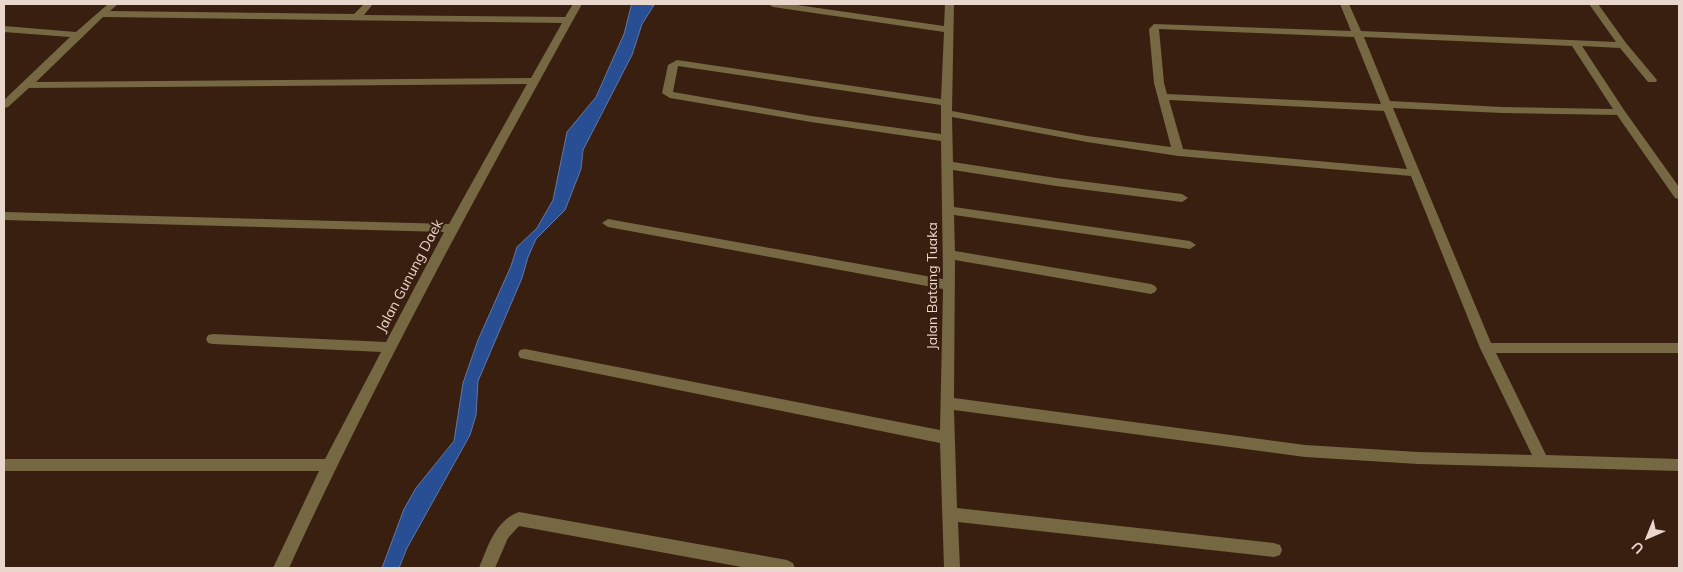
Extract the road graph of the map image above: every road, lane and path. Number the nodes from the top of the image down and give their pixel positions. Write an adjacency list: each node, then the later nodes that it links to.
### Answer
1 (113, 4): 8 (street)
2 (369, 4): 9 (street)
3 (577, 4): 10 (street, Jalan Gunung Daek)
4 (773, 4): 12 (street)
5 (950, 4): 12 (street, Jalan Batang Tuaka)
6 (1345, 4): 13 (street)
7 (1594, 4): 16 (street)
8 (101, 14): 9 (street); 14 (street)
9 (357, 17): 10 (street)
10 (569, 20): 18 (street, Jalan Gunung Daek)
11 (4, 29): 14 (street)
12 (949, 30): 23 (street, Jalan Batang Tuaka)
13 (1358, 34): 15 (street); 20 (street); 22 (street)
14 (77, 35): 19 (street)
15 (1576, 44): 16 (street); 24 (street)
16 (1624, 45): 17 (street)
17 (1652, 80)
18 (534, 81): 19 (street); 34 (street, Jalan Gunung Daek)
19 (27, 85): 21 (street)
20 (1162, 97): 22 (street); 26 (street)
21 (4, 105)
22 (1387, 106): 24 (street); 28 (street)
23 (946, 108): 25 (street, Jalan Batang Tuaka); 25 (street); 26 (street)
24 (1620, 112): 29 (street)
25 (946, 138): 27 (street, Jalan Batang Tuaka)
26 (1178, 152): 28 (street)
27 (947, 164): 30 (street); 31 (street, Jalan Batang Tuaka)
28 (1414, 173): 41 (street)
29 (1679, 196)
30 (1182, 198)
31 (948, 210): 35 (street); 36 (street, Jalan Batang Tuaka)
32 (4, 216): 34 (street)
33 (608, 223): 37 (street)
34 (452, 228): 40 (street, Jalan Gunung Daek)
35 (1190, 244)
36 (949, 255): 37 (street, Jalan Batang Tuaka); 38 (street)
37 (950, 285): 44 (street, Jalan Batang Tuaka)
38 (1151, 289)
39 (212, 339): 40 (street)
40 (390, 347): 49 (street, Jalan Gunung Daek)
41 (1487, 348): 42 (street); 46 (street)
42 (1679, 348)
43 (525, 354): 45 (street)
44 (948, 403): 45 (street, Jalan Batang Tuaka); 46 (street)
45 (947, 438): 50 (street, Jalan Batang Tuaka)
46 (1542, 462): 48 (street)
47 (4, 465): 49 (street)
48 (1679, 465)
49 (329, 466): 52 (street, Jalan Gunung Daek)
50 (950, 514): 51 (street); 55 (street, Jalan Batang Tuaka)
51 (1274, 550)
52 (280, 568)
53 (487, 568): 54 (street)
54 (787, 568)
55 (952, 568)

